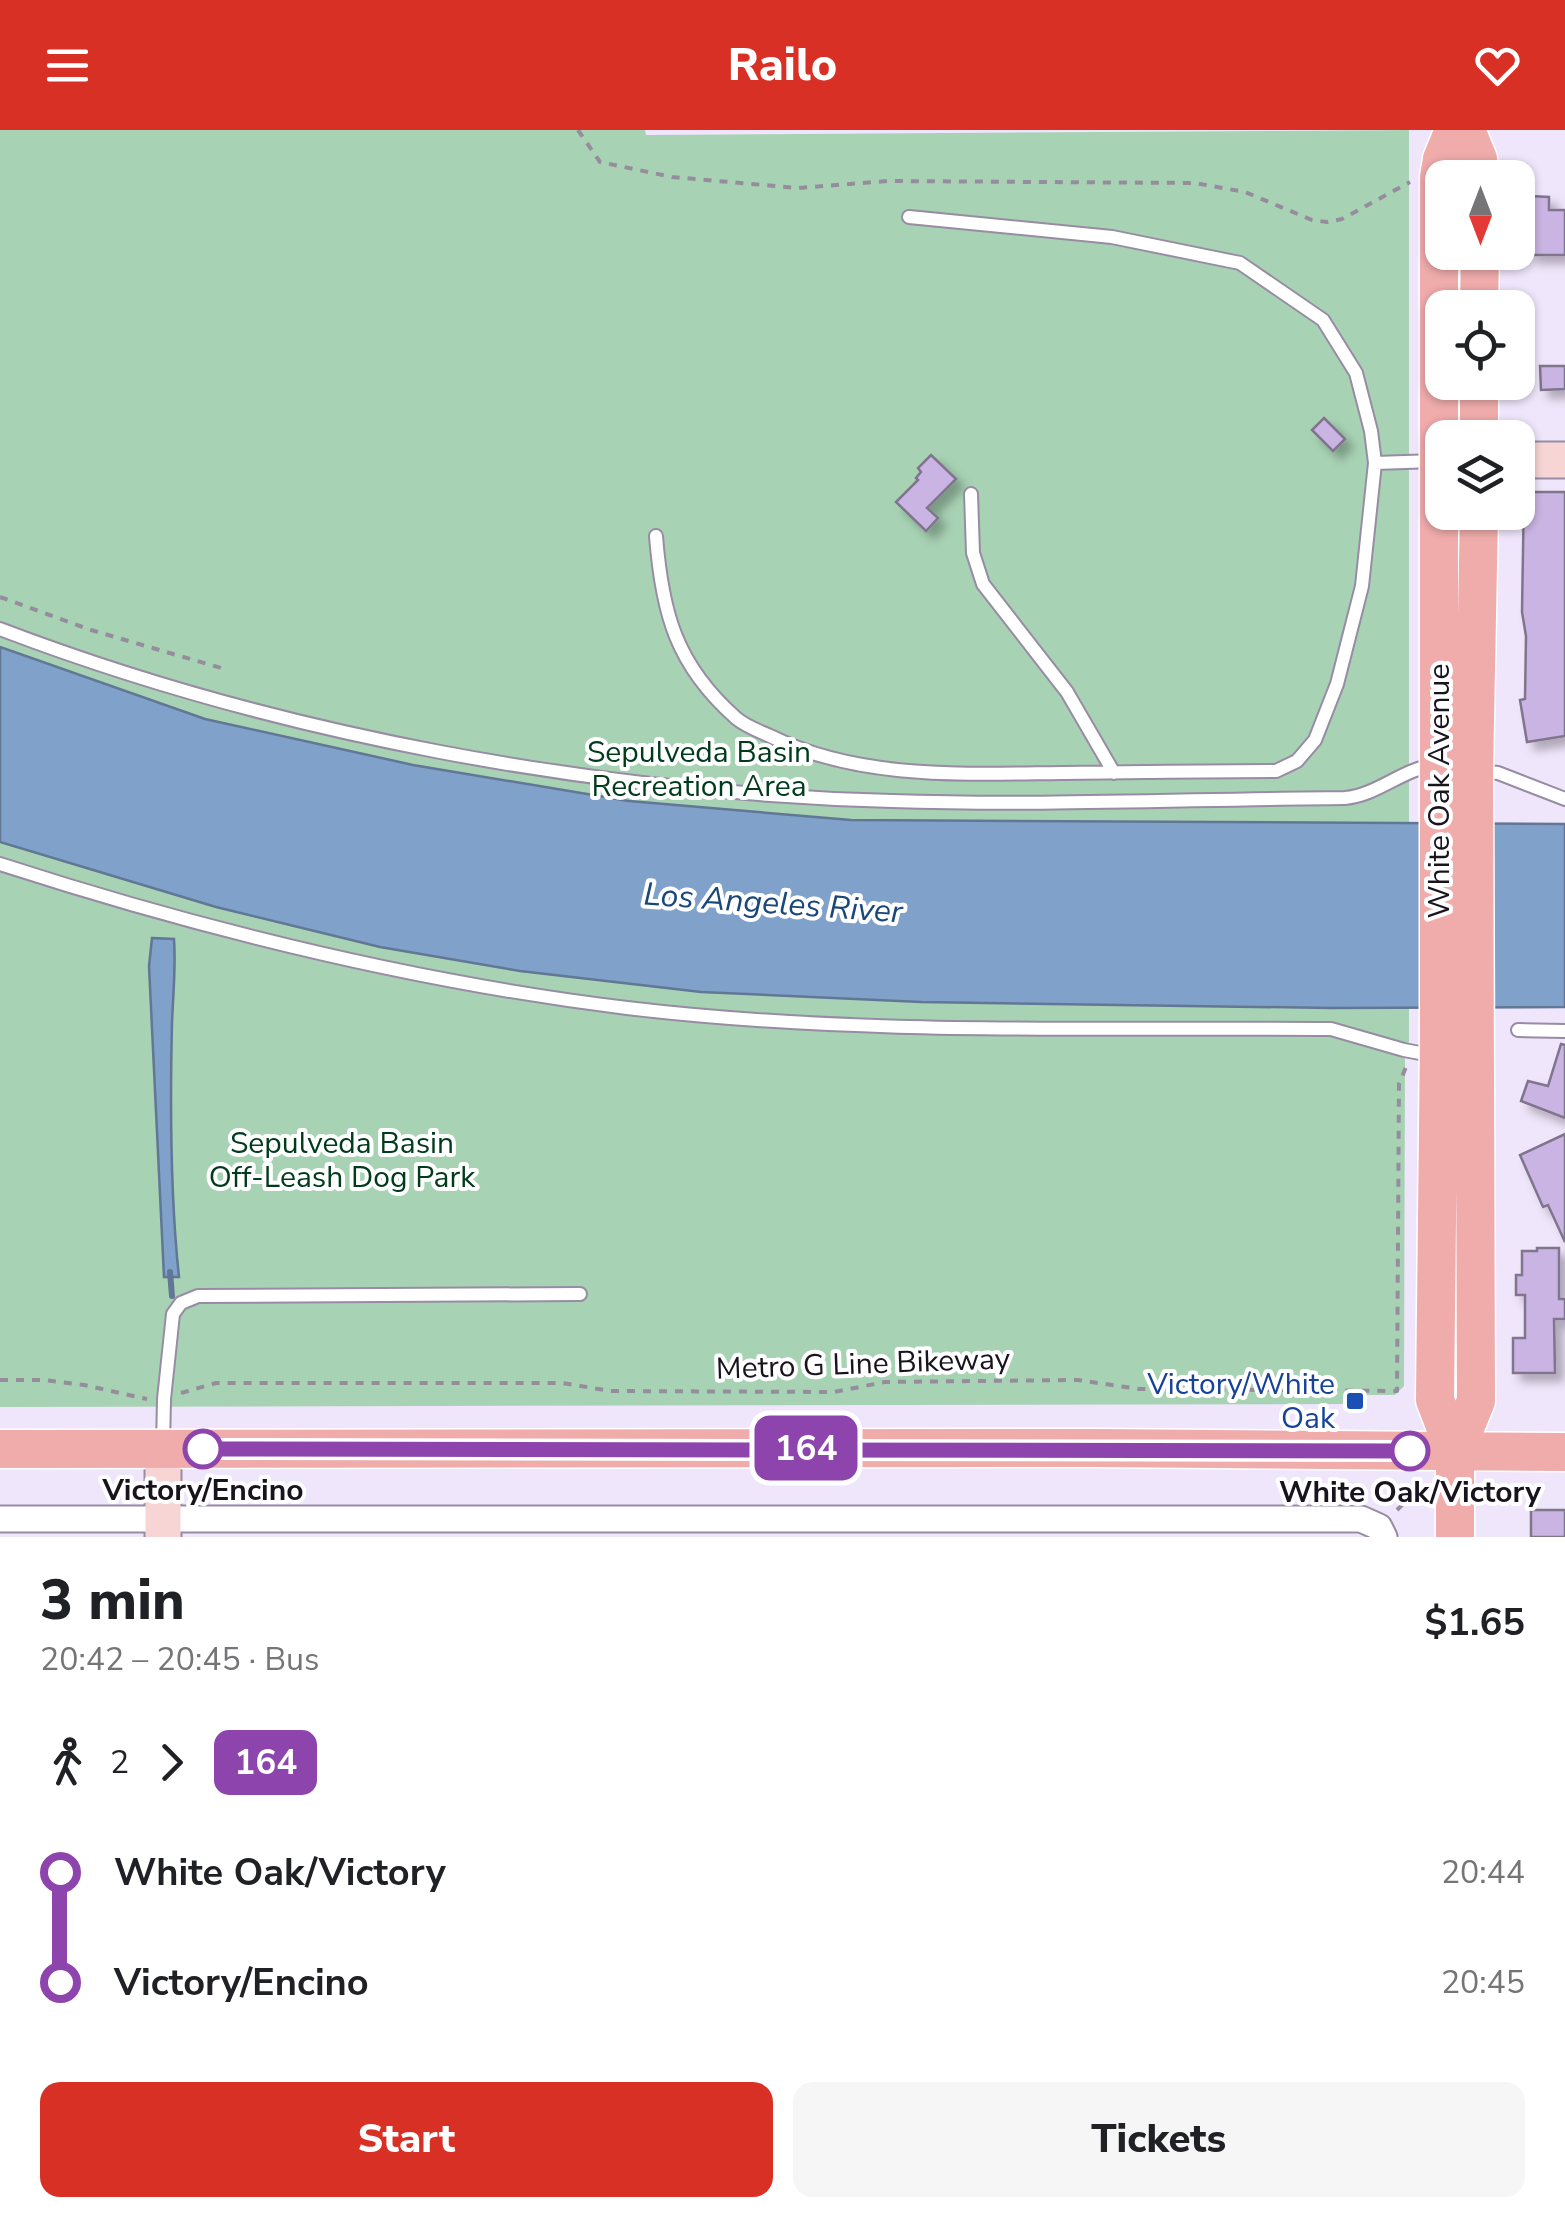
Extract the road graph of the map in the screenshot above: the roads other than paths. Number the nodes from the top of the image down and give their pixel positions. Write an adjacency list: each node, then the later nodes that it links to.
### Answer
1 (1454, 130): 5 (main road, White Oak Avenue)
2 (1466, 130): 3 (main road)
3 (1478, 160)
4 (909, 217): 9 (lane)
5 (1440, 420)
6 (1535, 460): 7 (street)
7 (1565, 460)
8 (1425, 461): 9 (lane)
9 (1375, 462): 15 (lane)
10 (971, 494): 15 (lane)
11 (1444, 530): 16 (main road, White Oak Avenue)
12 (1478, 530): 16 (main road, White Oak Avenue)
13 (656, 536): 15 (lane)
14 (0, 629): 16 (lane)
15 (1114, 772)
16 (1457, 779): 17 (lane); 21 (main road, White Oak Avenue)
17 (1565, 799)
18 (0, 864): 21 (lane)
19 (1518, 1030): 20 (lane)
20 (1565, 1031)
21 (1442, 1049): 25 (main road, White Oak Avenue)
22 (580, 1294): 24 (lane)
23 (0, 1449): 24 (main road)
24 (163, 1449): 25 (main road); 28 (street)
25 (1455, 1452): 26 (main road); 30 (main road, White Oak Avenue)
26 (1565, 1452)
27 (0, 1519): 28 (street)
28 (163, 1528): 29 (street)
29 (1382, 1532)
30 (1455, 1537)

